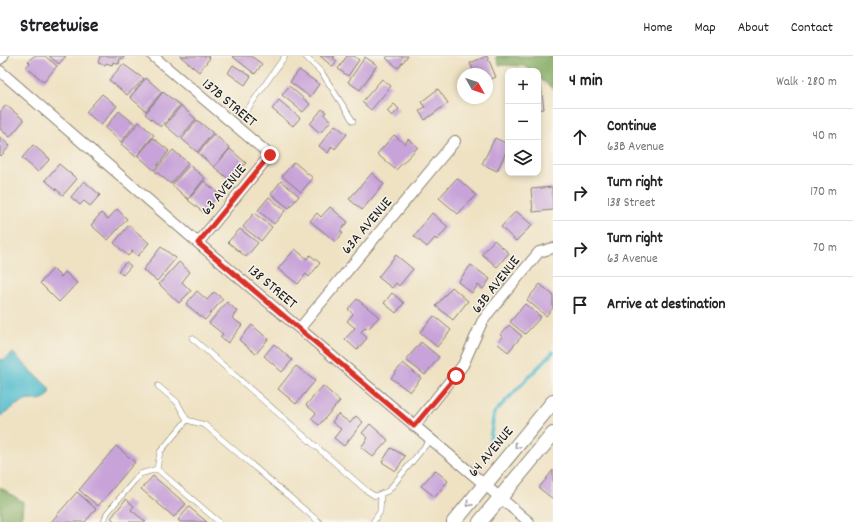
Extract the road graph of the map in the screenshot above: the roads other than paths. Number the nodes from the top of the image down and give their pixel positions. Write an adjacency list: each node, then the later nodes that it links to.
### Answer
1 (3, 56): 5 (street)
2 (153, 56): 10 (street, 137B STREET)
3 (285, 56): 7 (lane)
4 (305, 56): 8 (lane)
5 (0, 59)
6 (0, 71): 11 (street, 138 STREET)
7 (247, 110)
8 (353, 121)
9 (455, 142): 13 (street, 63A AVENUE)
10 (270, 155): 11 (street, 63 AVENUE)
11 (198, 243): 13 (street, 138 STREET)
12 (553, 248): 18 (street, 63B AVENUE)
13 (300, 328): 18 (street, 138 STREET)
14 (192, 338): 23 (lane)
15 (158, 386): 17 (lane)
16 (553, 402): 22 (main road, 64 AVENUE, one-way to 22)
17 (187, 420): 21 (lane); 27 (lane)
18 (414, 426): 20 (street, 138 STREET)
19 (553, 434): 24 (main road)
20 (430, 440): 22 (street, 138 STREET); 23 (lane)
21 (157, 469): 25 (lane); 26 (lane)
22 (484, 485): 24 (street, 138 STREET); 29 (main road, 64 AVENUE, one-way to 29)
23 (381, 495): 28 (lane)
24 (500, 498): 30 (main road); 31 (street, 138 STREET)
25 (104, 522)
26 (220, 522)
27 (319, 522)
28 (373, 522)
29 (454, 522)
30 (480, 522)
31 (529, 522)

